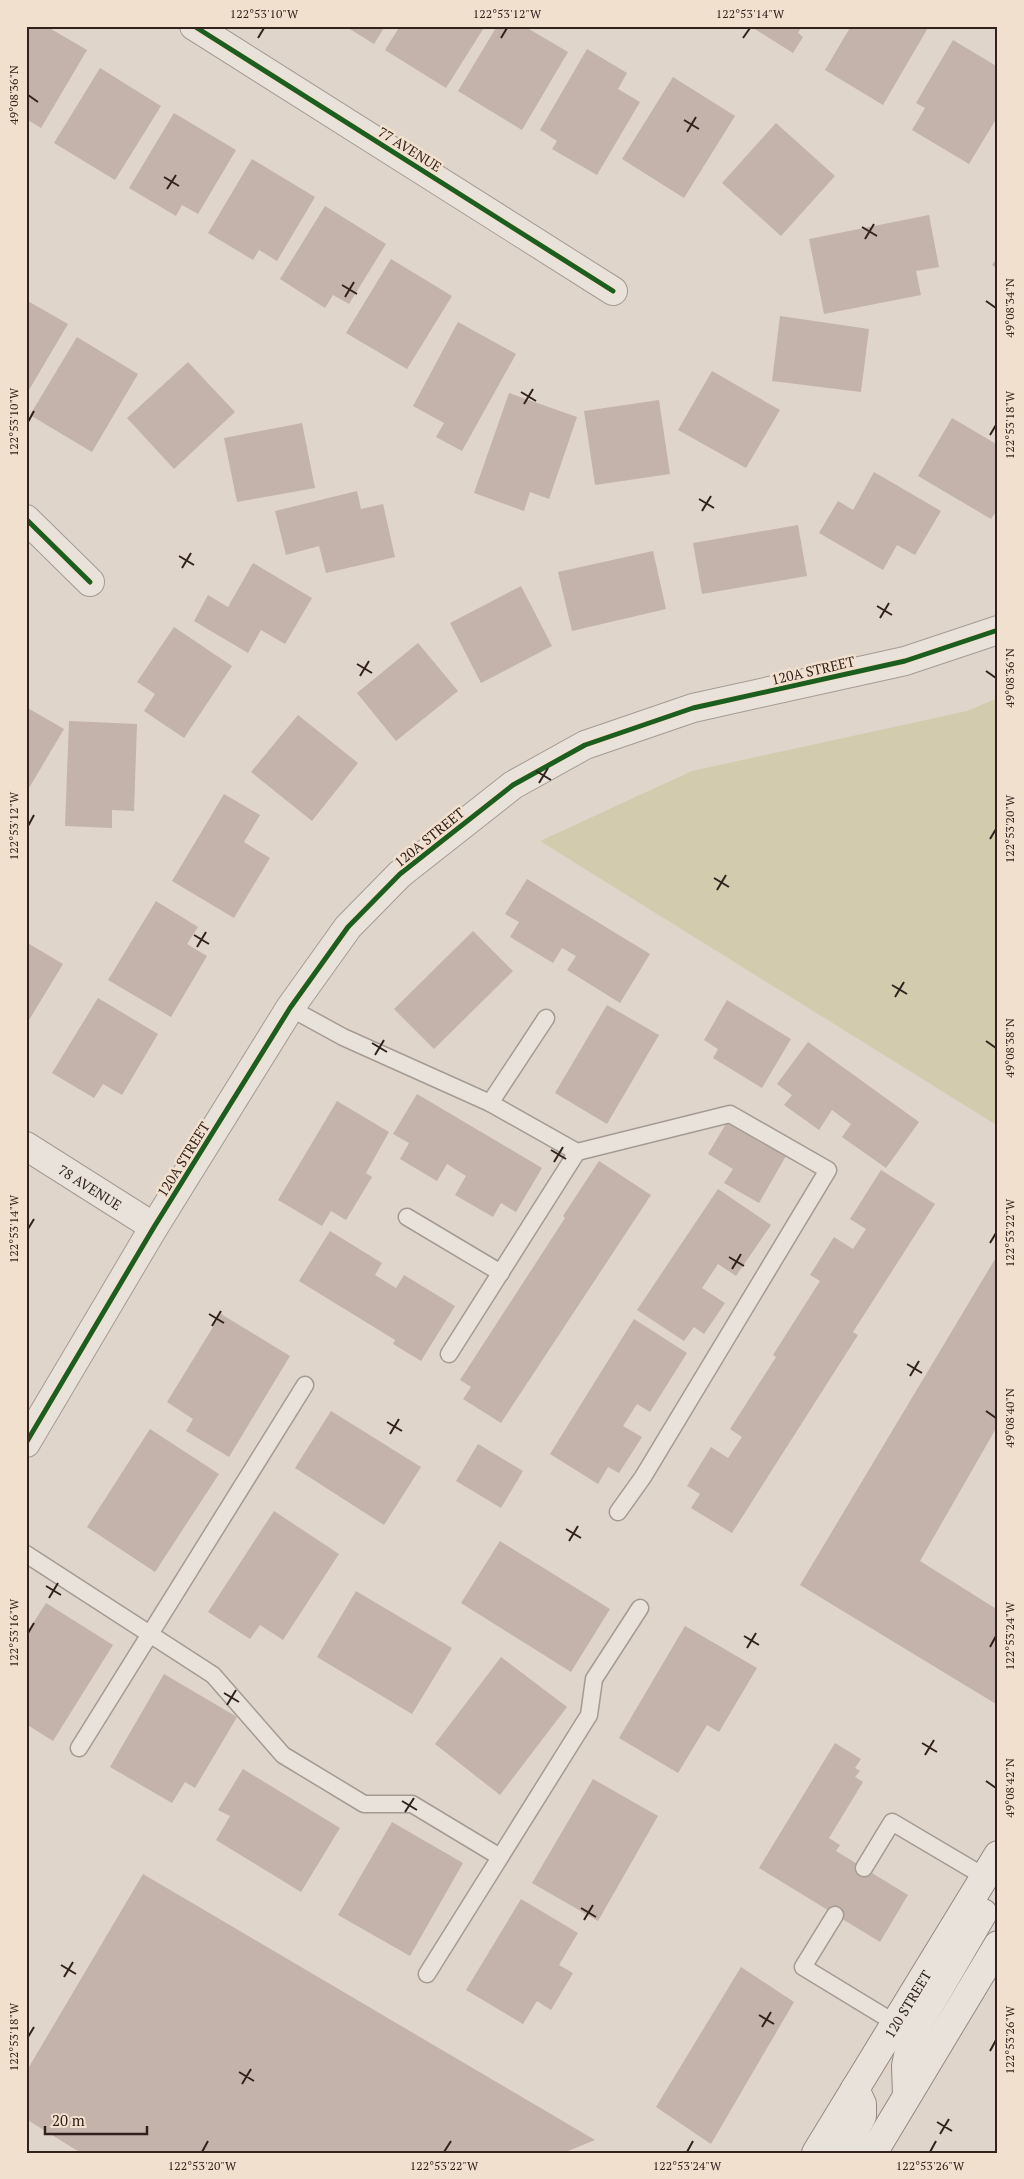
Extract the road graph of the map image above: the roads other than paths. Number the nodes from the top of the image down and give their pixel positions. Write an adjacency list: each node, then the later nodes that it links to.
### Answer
1 (194, 26): 2 (street, 77 AVENUE)
2 (613, 291)
3 (26, 519): 4 (street)
4 (90, 582)
5 (998, 630): 6 (street, 120A STREET)
6 (290, 1008): 8 (lane); 12 (street, 120A STREET)
7 (546, 1018): 8 (lane)
8 (490, 1103): 10 (lane)
9 (26, 1146): 12 (street, 78 AVENUE)
10 (576, 1152): 13 (lane); 17 (lane)
11 (407, 1218): 13 (lane)
12 (154, 1227): 16 (street, 120A STREET)
13 (501, 1273): 14 (lane)
14 (449, 1354)
15 (305, 1385): 20 (lane)
16 (26, 1443)
17 (618, 1512)
18 (26, 1554): 20 (lane)
19 (640, 1608): 22 (lane)
20 (150, 1635): 21 (lane); 22 (lane)
21 (79, 1748)
22 (500, 1857): 27 (lane)
23 (991, 1866): 24 (lane); 28 (street, 120 STREET); 30 (street)
24 (864, 1868)
25 (835, 1915): 28 (lane)
26 (998, 1945): 30 (street)
27 (427, 1974)
28 (895, 2023): 29 (street, 120 STREET)
29 (855, 2089): 31 (street, 120 STREET); 32 (street)
30 (907, 2097): 33 (street)
31 (816, 2153)
32 (843, 2153)
33 (873, 2153)

